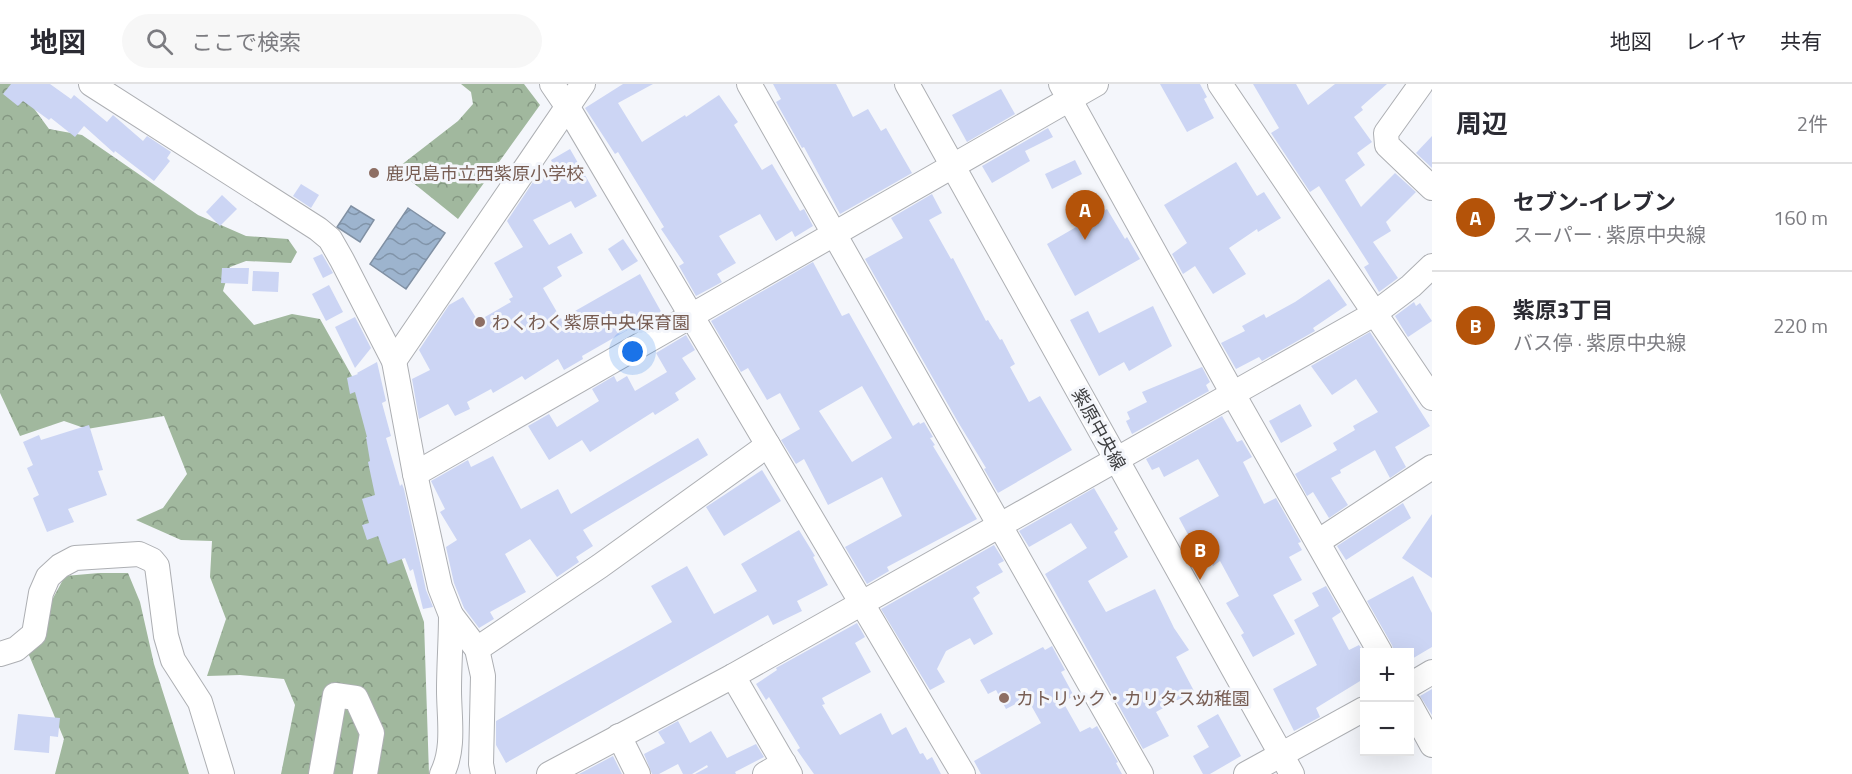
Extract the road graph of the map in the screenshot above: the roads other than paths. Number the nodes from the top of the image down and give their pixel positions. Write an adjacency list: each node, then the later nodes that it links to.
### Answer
1 (91, 84): 18 (street)
2 (552, 84): 11 (street)
3 (583, 84): 11 (street)
4 (749, 84): 14 (street)
5 (907, 84): 12 (street, 紫原中央線)
6 (1096, 84): 10 (street)
7 (1220, 84): 16 (street)
8 (1423, 84): 9 (street); 13 (street)
9 (1432, 90)
10 (1066, 92): 12 (street); 19 (street)
11 (567, 106): 17 (street); 18 (street)
12 (953, 166): 14 (street); 22 (street, 紫原中央線)
13 (1432, 188)
14 (833, 235): 17 (street); 25 (street)
15 (1432, 266): 16 (street)
16 (1374, 314): 19 (street); 20 (street)
17 (691, 316): 21 (street); 24 (street)
18 (394, 361): 24 (street)
19 (1233, 393): 22 (street); 26 (street)
20 (1432, 399)
21 (768, 445): 27 (street); 30 (street)
22 (1116, 460): 25 (street); 39 (street, 紫原中央線)
23 (1432, 467): 26 (street)
24 (415, 474): 28 (street)
25 (1000, 525): 27 (street); 49 (street)
26 (1319, 542): 29 (street)
27 (862, 602): 33 (street); 48 (street)
28 (451, 615): 30 (street); 44 (street)
29 (1378, 648)
30 (477, 649): 45 (street)
31 (0, 654): 41 (street)
32 (1432, 672): 34 (street)
33 (733, 676): 37 (street); 40 (street)
34 (1414, 683)
35 (1360, 712): 39 (street)
36 (1414, 712): 38 (street)
37 (619, 736): 46 (street); 47 (street)
38 (1432, 745)
39 (1286, 764): 50 (street)
40 (780, 770)
41 (222, 774)
42 (321, 774): 43 (street)
43 (365, 774)
44 (442, 774)
45 (483, 774)
46 (549, 774)
47 (638, 774)
48 (963, 774)
49 (1141, 774)
50 (1246, 774)

